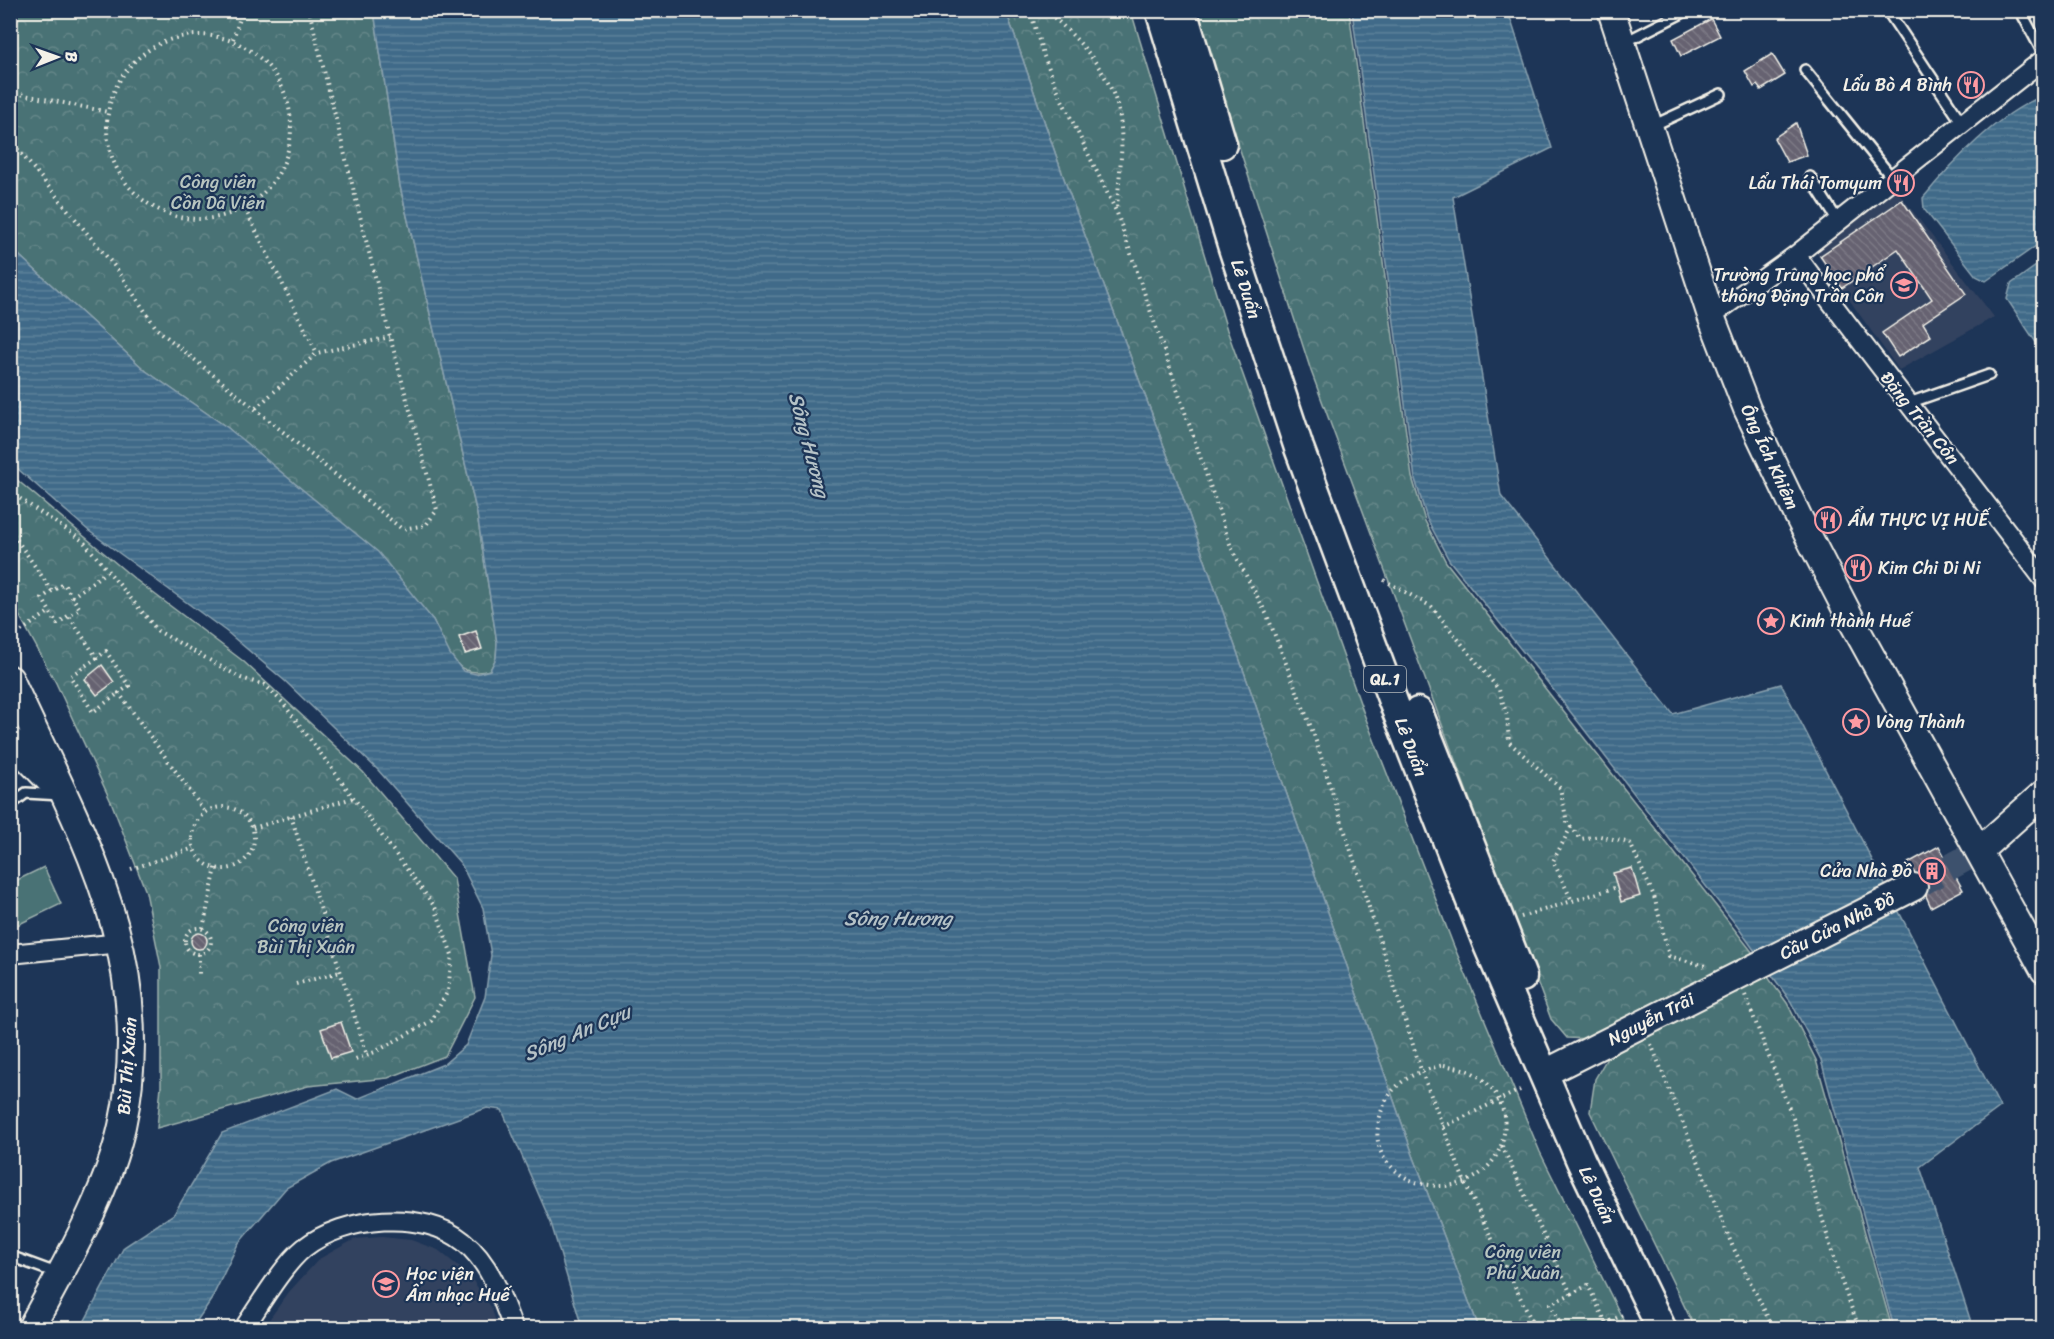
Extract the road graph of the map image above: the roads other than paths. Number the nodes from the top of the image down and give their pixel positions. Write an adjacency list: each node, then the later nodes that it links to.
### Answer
1 (1160, 10): 32 (main road, Lê Duẩn / QL.1)
2 (1182, 10): 32 (main road, Lê Duẩn / QL.1)
3 (1611, 10): 7 (main road, Ông Ích Khiêm)
4 (1688, 10): 7 (lane)
5 (2020, 10): 8 (lane)
6 (1889, 11): 11 (lane)
7 (1621, 44): 12 (main road, Ông Ích Khiêm)
8 (2043, 57): 11 (street)
9 (1805, 70): 14 (lane)
10 (1721, 94): 12 (lane)
11 (1962, 123): 14 (street)
12 (1648, 128): 17 (main road, Ông Ích Khiêm)
13 (1810, 177): 15 (lane)
14 (1893, 179): 15 (street)
15 (1838, 221): 16 (street)
16 (1796, 255): 17 (street); 19 (street, Đặng Trần Côn)
17 (1711, 316): 26 (main road, Ông Ích Khiêm)
18 (1989, 375): 19 (lane)
19 (1906, 404): 20 (street, Đặng Trần Côn)
20 (2043, 580)
21 (10, 679): 24 (main road, Bùi Thị Xuân)
22 (10, 740): 24 (main road, Bùi Thị Xuân)
23 (2043, 793): 26 (main road)
24 (63, 795): 25 (lane); 28 (main road, Bùi Thị Xuân)
25 (10, 805)
26 (1978, 851): 31 (main road, Ông Ích Khiêm)
27 (1914, 888): 30 (main road, Cầu Cửa Nhà Đồ)
28 (121, 944): 29 (street); 34 (main road, Bùi Thị Xuân)
29 (10, 954)
30 (1760, 965): 32 (main road, Nguyễn Trãi)
31 (2043, 970)
32 (1542, 1076): 38 (main road, Lê Duẩn / QL.1); 39 (main road, Lê Duẩn / QL.1)
33 (10, 1256): 34 (lane)
34 (59, 1275): 35 (main road, Bùi Thị Xuân)
35 (31, 1329)
36 (244, 1329): 37 (street)
37 (513, 1329)
38 (1661, 1329)
39 (1680, 1329)

